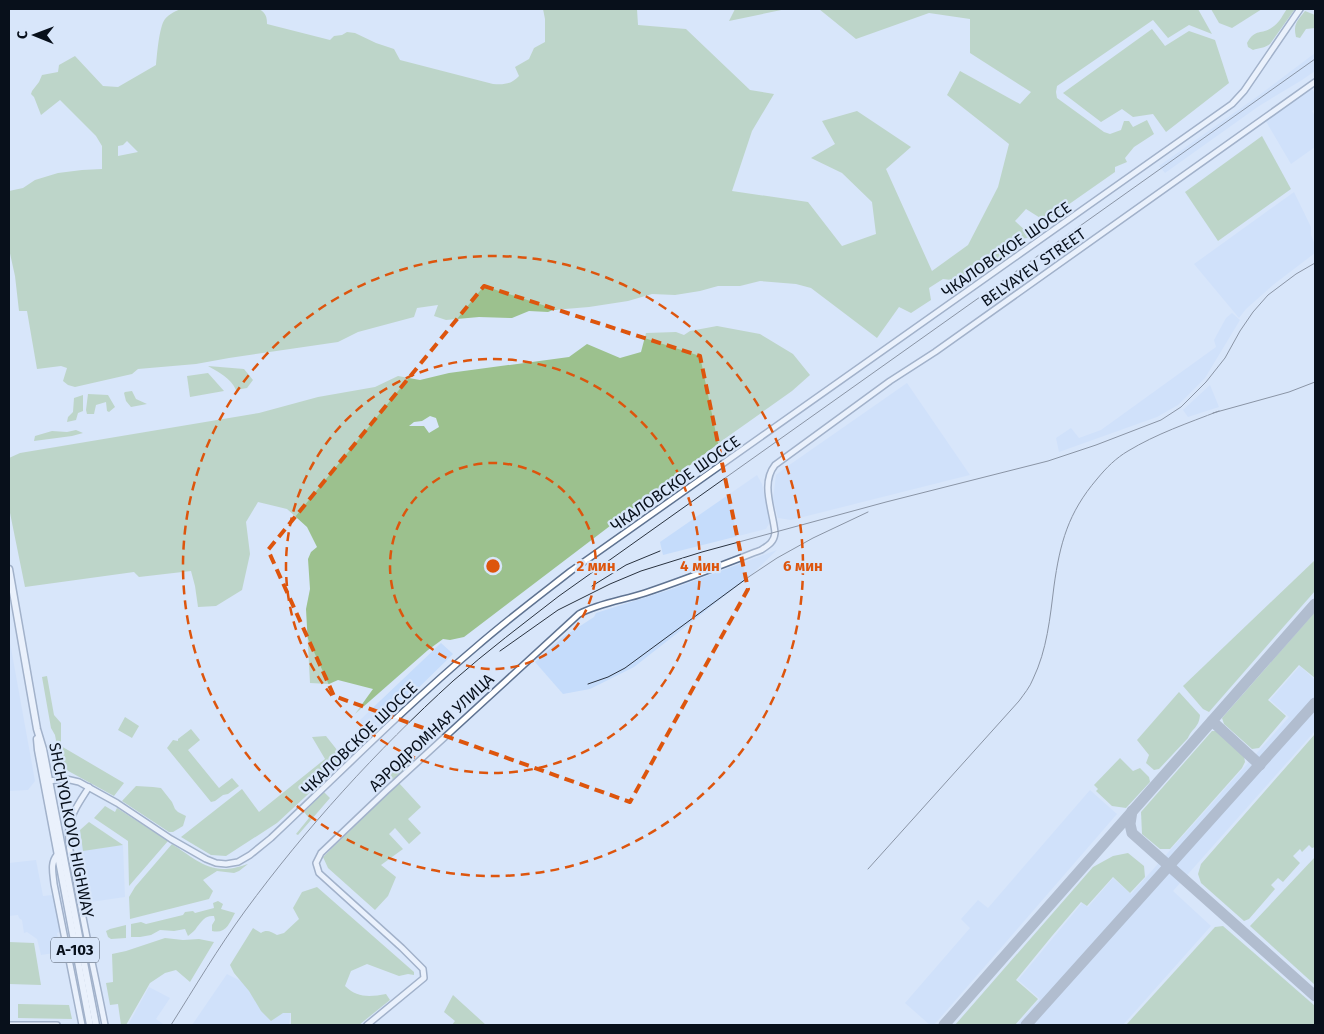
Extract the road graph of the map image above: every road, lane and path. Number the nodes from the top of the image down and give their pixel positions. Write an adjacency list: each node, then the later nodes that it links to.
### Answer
1 (1300, 9): 14 (street, ЧКАЛОВСКОЕ ШОССЕ)
2 (1315, 82): 3 (street, BELYAYEV STREET)
3 (775, 529): 23 (street, АЭРОДРОМНАЯ УЛИЦА)
4 (9, 569): 5 (main road, SHCHYOLKOVO HIGHWAY / А-103)
5 (11, 592): 6 (main road, SHCHYOLKOVO HIGHWAY / А-103)
6 (37, 729): 7 (main road, SHCHYOLKOVO HIGHWAY / А-103); 10 (main road, SHCHYOLKOVO HIGHWAY / А-103)
7 (46, 766): 8 (street); 10 (main road, SHCHYOLKOVO HIGHWAY / А-103)
8 (63, 779): 9 (street, ЧКАЛОВСКОЕ ШОССЕ); 10 (street, ЧКАЛОВСКОЕ ШОССЕ); 12 (street)
9 (79, 782): 11 (street, ЧКАЛОВСКОЕ ШОССЕ); 13 (street)
10 (47, 783): 12 (main road, SHCHYOLKOVO HIGHWAY / А-103); 15 (main road, SHCHYOLKOVO HIGHWAY / А-103)
11 (89, 787): 13 (street, А-103); 14 (street, ЧКАЛОВСКОЕ ШОССЕ)
12 (52, 795): 16 (main road, SHCHYOLKOVO HIGHWAY / А-103)
13 (84, 795): 14 (street); 22 (street, А-103)
14 (114, 802)
15 (57, 855): 16 (main road, SHCHYOLKOVO HIGHWAY / А-103); 19 (street, А-103)
16 (87, 993): 20 (main road, SHCHYOLKOVO HIGHWAY / А-103); 21 (main road, SHCHYOLKOVO HIGHWAY / А-103)
17 (9, 1025): 18 (street)
18 (57, 1025)
19 (82, 1025)
20 (90, 1025)
21 (96, 1025)
22 (105, 1025)
23 (367, 1025)

